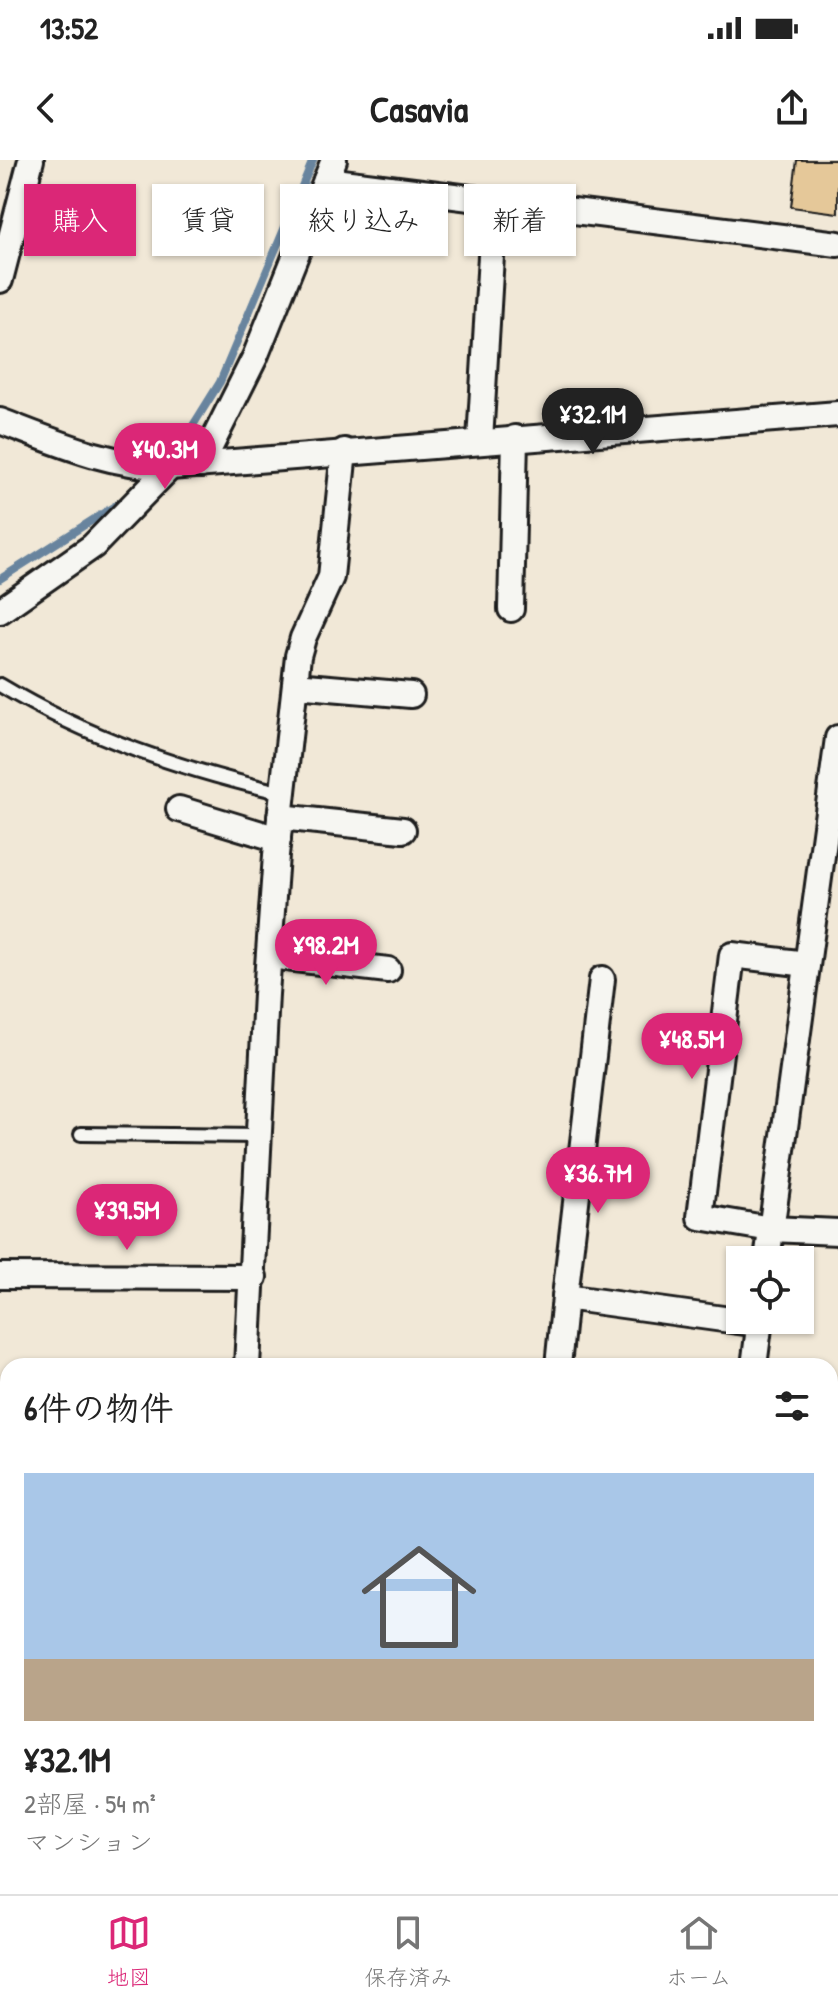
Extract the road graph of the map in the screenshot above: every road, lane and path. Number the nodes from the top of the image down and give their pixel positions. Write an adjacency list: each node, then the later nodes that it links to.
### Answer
1 (31, 160): 5 (street)
2 (330, 170): 3 (street); 11 (street)
3 (838, 244)
4 (491, 256): 9 (street)
5 (0, 280)
6 (838, 414): 8 (street)
7 (0, 421): 12 (street)
8 (515, 438): 9 (street); 13 (street)
9 (480, 441): 10 (street)
10 (344, 451): 11 (street); 16 (street)
11 (201, 465): 12 (street)
12 (170, 467): 14 (street)
13 (511, 609)
14 (0, 611)
15 (0, 685): 19 (lane)
16 (295, 685): 17 (street); 19 (street)
17 (411, 695)
18 (838, 738): 24 (street)
19 (283, 793): 21 (street)
20 (179, 809): 21 (street)
21 (279, 828): 22 (street); 23 (street)
22 (403, 830)
23 (269, 956): 25 (street); 28 (street)
24 (807, 964): 29 (street); 29 (street)
25 (388, 970)
26 (602, 979): 34 (street)
27 (81, 1134): 28 (lane)
28 (260, 1136): 33 (street)
29 (771, 1229): 30 (street); 31 (street)
30 (838, 1232)
31 (769, 1246)
32 (0, 1276): 33 (street)
33 (254, 1277): 37 (street)
34 (565, 1297): 35 (street); 38 (street)
35 (726, 1318)
36 (758, 1334): 39 (street)
37 (248, 1358)
38 (559, 1358)
39 (755, 1358)

